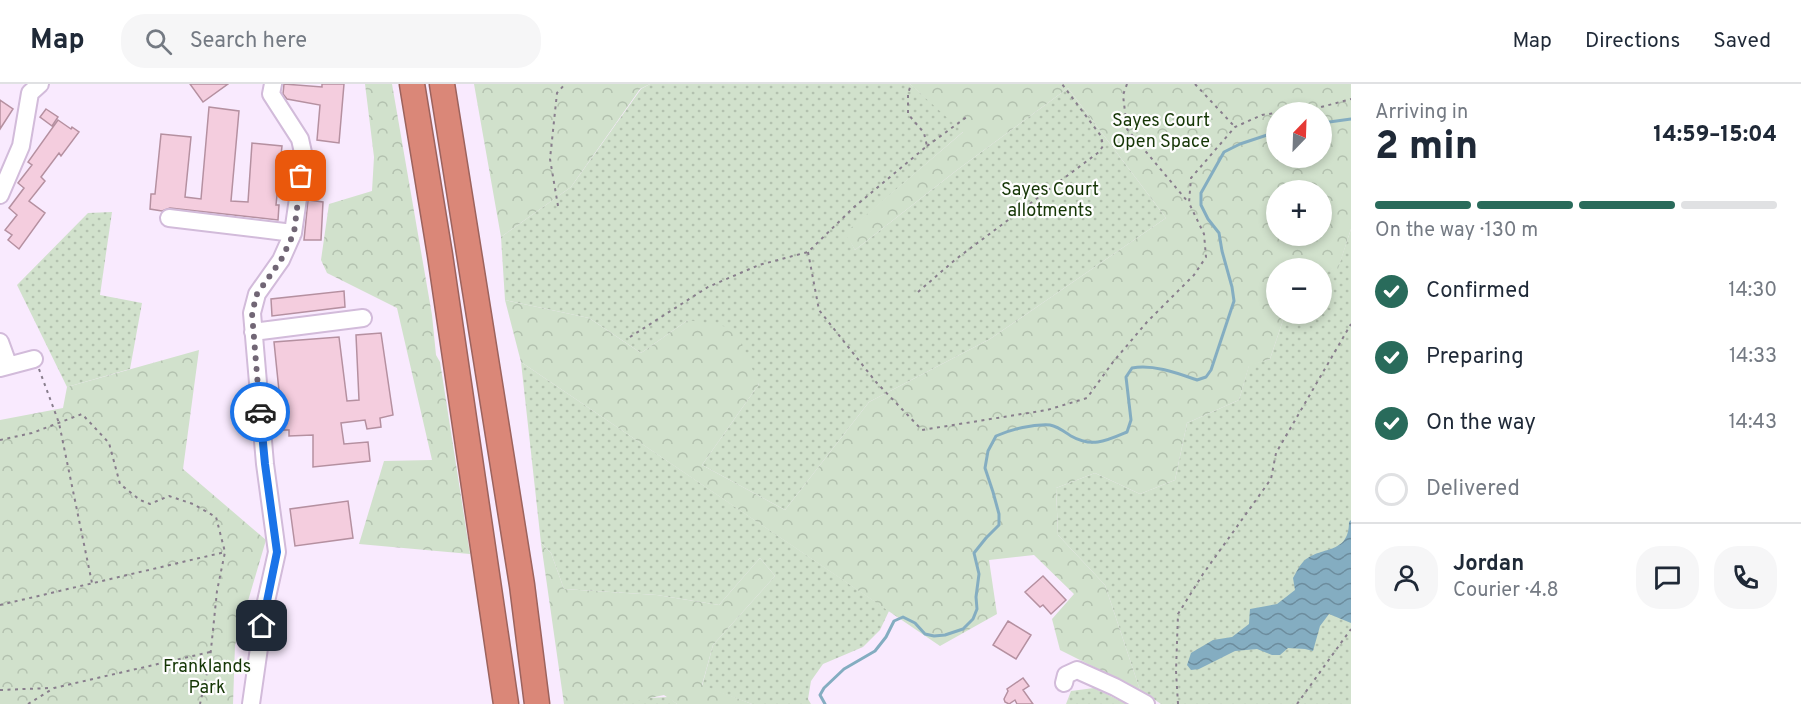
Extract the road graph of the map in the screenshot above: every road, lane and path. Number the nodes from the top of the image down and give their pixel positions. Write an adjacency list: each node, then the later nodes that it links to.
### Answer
1 (273, 84): 21 (street)
2 (412, 84): 44 (highway)
3 (442, 84): 45 (highway)
4 (565, 84): 19 (path)
5 (911, 84): 15 (path)
6 (1062, 84): 23 (path)
7 (1127, 84): 18 (path)
8 (1195, 84): 14 (path)
9 (35, 89): 16 (street)
10 (1351, 99): 11 (path)
11 (1332, 104)
12 (1266, 114): 14 (path)
13 (968, 116): 15 (path)
14 (1235, 127): 18 (path)
15 (927, 146): 22 (path)
16 (6, 161): 17 (street)
17 (0, 195)
18 (1190, 203): 22 (path)
19 (558, 206)
20 (169, 218): 21 (street)
21 (294, 233): 26 (street)
22 (808, 252): 27 (path)
23 (918, 291)
24 (363, 318): 26 (street)
25 (1351, 324): 47 (path)
26 (253, 332): 43 (street)
27 (630, 337)
28 (0, 342): 30 (street)
29 (34, 359): 30 (street); 31 (path)
30 (4, 366)
31 (59, 423): 32 (path); 33 (path); 34 (path)
32 (0, 440)
33 (225, 552): 34 (path); 37 (path)
34 (92, 583): 35 (path)
35 (0, 605)
36 (1351, 629): 48 (path)
37 (210, 652): 39 (path); 42 (path)
38 (1064, 683): 46 (street)
39 (54, 688): 40 (path); 41 (path)
40 (0, 690)
41 (28, 704)
42 (200, 704)
43 (250, 704)
44 (506, 704)
45 (537, 704)
46 (1146, 704)
47 (1178, 704)
48 (1297, 704)

